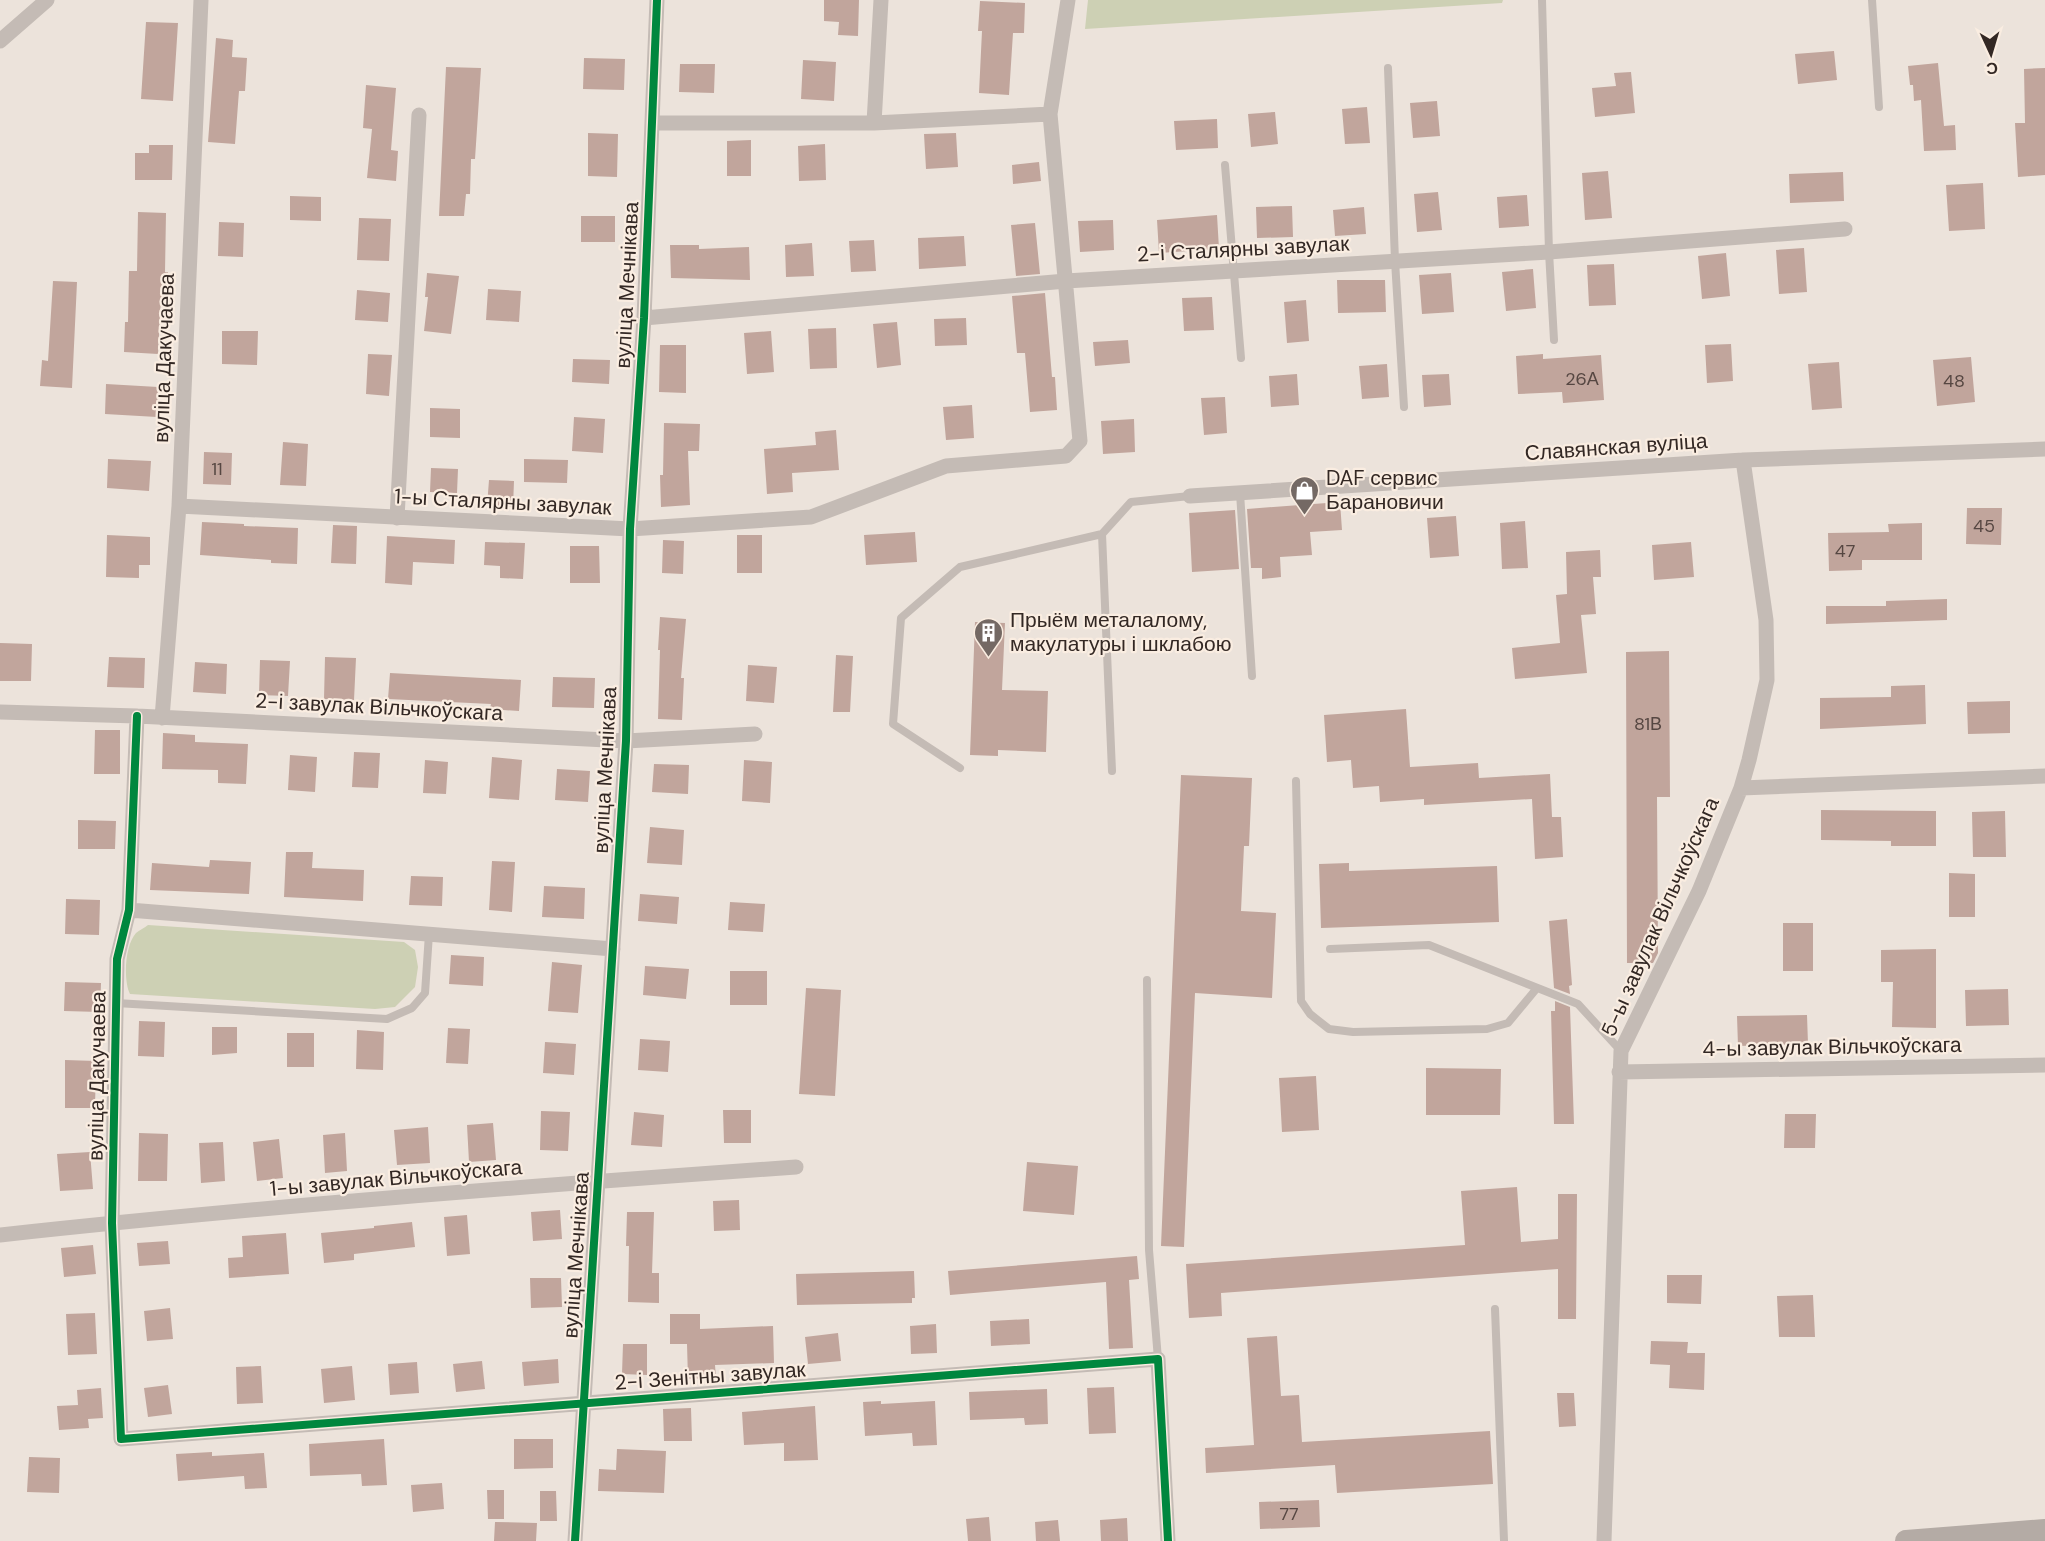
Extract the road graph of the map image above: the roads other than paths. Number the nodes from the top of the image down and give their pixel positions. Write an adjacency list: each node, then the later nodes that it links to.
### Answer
1 (47, 0): 8 (street)
2 (201, 0): 29 (street, вуліца Дакучаева)
3 (657, 0): 13 (street, вуліца Мечнікава)
4 (882, 0): 14 (street)
5 (1068, 0): 11 (street, 1-ы Сталярны завулак)
6 (1542, 0): 17 (lane)
7 (1872, 0): 10 (lane)
8 (0, 41)
9 (1388, 69): 18 (lane)
10 (1879, 107)
11 (1050, 114): 14 (street); 20 (street, 1-ы Сталярны завулак)
12 (419, 115): 30 (street)
13 (653, 123): 14 (street); 21 (street, вуліца Мечнікава)
14 (874, 123)
15 (1225, 165): 19 (lane)
16 (1845, 229): 17 (street, 2-і Сталярны завулак)
17 (1549, 252): 18 (street, 2-і Сталярны завулак); 22 (lane)
18 (1395, 261): 19 (street, 2-і Сталярны завулак); 24 (lane)
19 (1233, 271): 20 (street, 2-і Сталярны завулак); 23 (lane)
20 (1066, 281): 21 (street, 2-і Сталярны завулак); 31 (street, 1-ы Сталярны завулак)
21 (644, 318): 31 (street, вуліца Мечнікава)
22 (1554, 340)
23 (1241, 358)
24 (1404, 407)
25 (2045, 449): 26 (street, Славянская вуліца)
26 (1743, 460): 27 (street, Славянская вуліца); 43 (street, 5-ы завулак Вільчкоўскага)
27 (1239, 493): 28 (street, Славянская вуліца); 33 (lane)
28 (1190, 496): 32 (lane)
29 (179, 506): 30 (street, 1-ы Сталярны завулак); 36 (street, вуліца Дакучаева)
30 (397, 518): 31 (street, 1-ы Сталярны завулак)
31 (630, 529): 38 (street, вуліца Мечнікава)
32 (1102, 534): 39 (lane); 40 (lane)
33 (1252, 676)
34 (0, 712): 35 (street, 2-і завулак Вільчкоўскага)
35 (137, 716): 36 (street, 2-і завулак Вільчкоўскага); 44 (street, вуліца Дакучаева)
36 (162, 717): 38 (street, 2-і завулак Вільчкоўскага)
37 (755, 734): 38 (street, 2-і завулак Вільчкоўскага)
38 (626, 741): 46 (street, вуліца Мечнікава)
39 (960, 768)
40 (1112, 771)
41 (2045, 776): 43 (street)
42 (1296, 781): 49 (lane)
43 (1741, 788): 51 (street, 5-ы завулак Вільчкоўскага)
44 (129, 910): 45 (street); 50 (street, вуліца Дакучаева)
45 (429, 934): 46 (street); 50 (lane)
46 (613, 949): 55 (street, вуліца Мечнікава)
47 (1330, 949): 49 (lane)
48 (1147, 980): 59 (lane)
49 (1537, 988): 51 (lane)
50 (116, 1003): 56 (street, вуліца Дакучаева)
51 (1621, 1051): 53 (street, 5-ы завулак Вільчкоўскага)
52 (2045, 1065): 53 (street, 4-ы завулак Вільчкоўскага)
53 (1619, 1072): 66 (street, 5-ы завулак Вільчкоўскага)
54 (796, 1167): 55 (street, 1-ы завулак Вільчкоўскага)
55 (599, 1181): 56 (street, 1-ы завулак Вільчкоўскага); 60 (street, вуліца Мечнікава)
56 (112, 1223): 57 (street, 1-ы завулак Вільчкоўскага); 61 (street, вуліца Дакучаева)
57 (0, 1235)
58 (1495, 1310): 65 (lane)
59 (1158, 1359): 60 (street, 2-і Зенітны завулак); 64 (street)
60 (583, 1404): 61 (street, 2-і Зенітны завулак); 63 (street, вуліца Мечнікава)
61 (121, 1439)
62 (2045, 1530): 67 (main road)
63 (575, 1541)
64 (1168, 1541)
65 (1504, 1541)
66 (1604, 1541)
67 (1906, 1541)

